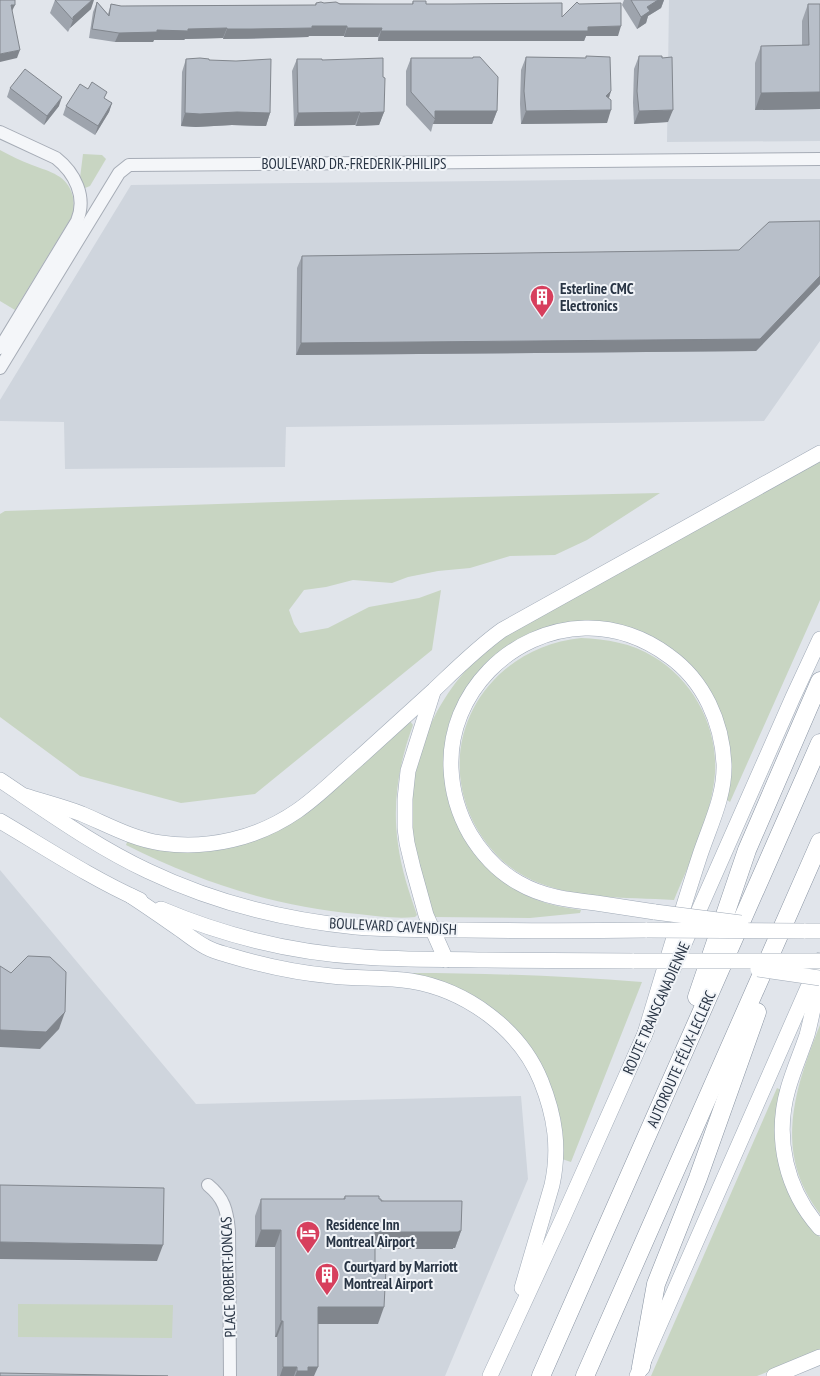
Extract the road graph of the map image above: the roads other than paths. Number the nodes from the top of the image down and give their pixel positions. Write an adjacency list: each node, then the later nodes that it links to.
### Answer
1 (0, 132): 3 (street)
2 (820, 159): 4 (street, BOULEVARD DR.-FREDERIK-PHILIPS)
3 (0, 348)
4 (0, 368)
5 (820, 453): 8 (main road)
6 (820, 639): 24 (main road, ROUTE TRANSCANADIENNE)
7 (820, 681): 25 (highway)
8 (433, 690): 11 (main road); 16 (main road)
9 (820, 743): 25 (highway, AUTOROUTE FÉLIX-LECLERC)
10 (0, 780): 11 (main road, BOULEVARD CAVENDISH)
11 (25, 796): 16 (main road, BOULEVARD CAVENDISH)
12 (0, 821): 15 (main road, BOULEVARD CAVENDISH)
13 (820, 842): 14 (highway)
14 (803, 881): 30 (highway); 34 (highway)
15 (131, 896): 19 (main road, BOULEVARD CAVENDISH); 28 (main road)
16 (432, 930): 17 (main road, BOULEVARD CAVENDISH, bridge); 19 (main road)
17 (804, 931): 18 (main road, BOULEVARD CAVENDISH); 24 (main road, bridge)
18 (820, 931)
19 (446, 960): 20 (main road, BOULEVARD CAVENDISH, bridge)
20 (707, 961): 21 (main road, BOULEVARD CAVENDISH, bridge); 23 (main road, bridge)
21 (820, 961): 30 (main road)
22 (820, 973): 27 (main road)
23 (820, 978)
24 (644, 1037): 28 (main road, ROUTE TRANSCANADIENNE)
25 (661, 1104): 33 (highway, AUTOROUTE FÉLIX-LECLERC)
26 (208, 1185): 31 (street, PLACE ROBERT-JONCAS)
27 (820, 1228)
28 (510, 1332): 32 (main road, ROUTE TRANSCANADIENNE)
29 (820, 1357): 35 (main road)
30 (639, 1372)
31 (230, 1376)
32 (490, 1376)
33 (541, 1376)
34 (585, 1376)
35 (774, 1376)

